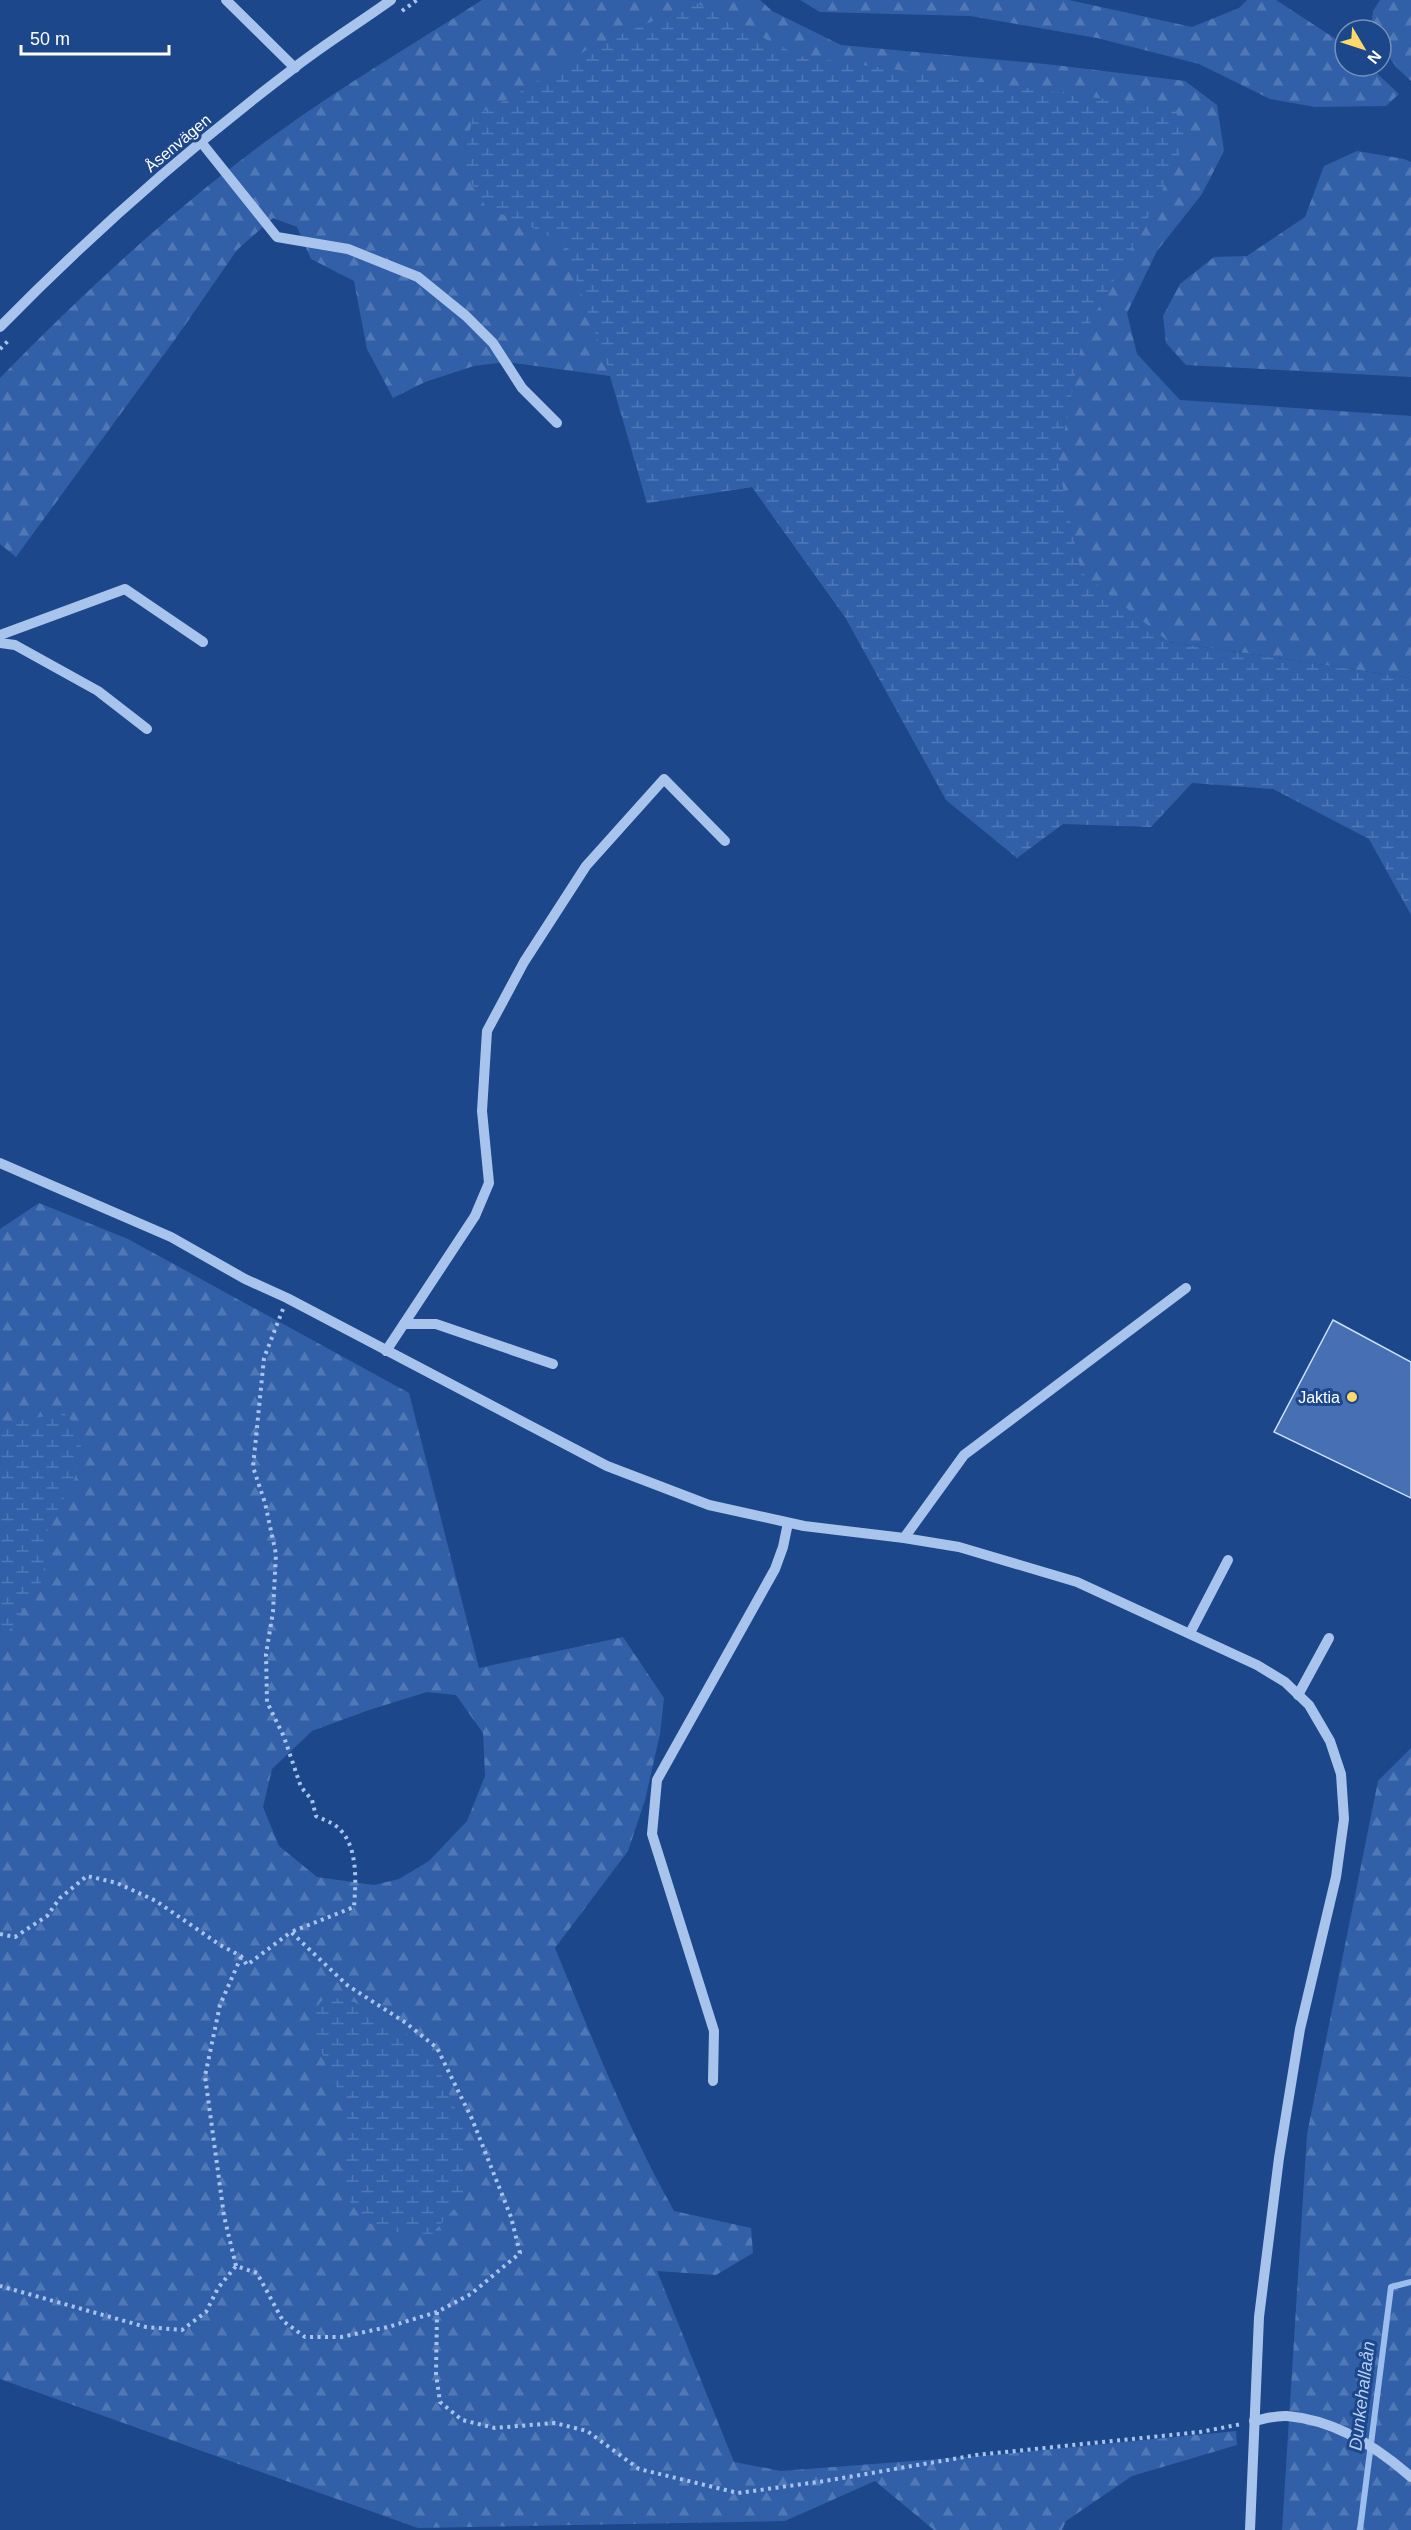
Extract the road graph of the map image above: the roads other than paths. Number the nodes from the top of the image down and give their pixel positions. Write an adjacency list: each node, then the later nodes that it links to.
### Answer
1 (226, 0): 3 (street)
2 (391, 0): 3 (street, Åsenvägen)
3 (295, 68): 4 (street, Åsenvägen)
4 (201, 142): 5 (street, Åsenvägen); 6 (street)
5 (0, 327)
6 (556, 423)
7 (0, 635): 8 (street)
8 (203, 642)
9 (0, 643): 10 (street)
10 (147, 729)
11 (725, 841): 14 (street)
12 (0, 1163): 15 (street)
13 (1186, 1288): 18 (street)
14 (404, 1324): 15 (street); 16 (street)
15 (386, 1351): 17 (street)
16 (552, 1364)
17 (788, 1523): 18 (street); 23 (street)
18 (904, 1538): 20 (street)
19 (1228, 1560): 20 (street)
20 (1191, 1633): 22 (street)
21 (1329, 1638): 22 (street)
22 (1298, 1695): 24 (street)
23 (713, 2081)
24 (1254, 2421): 25 (street); 26 (street)
25 (1411, 2476)
26 (1250, 2530)

